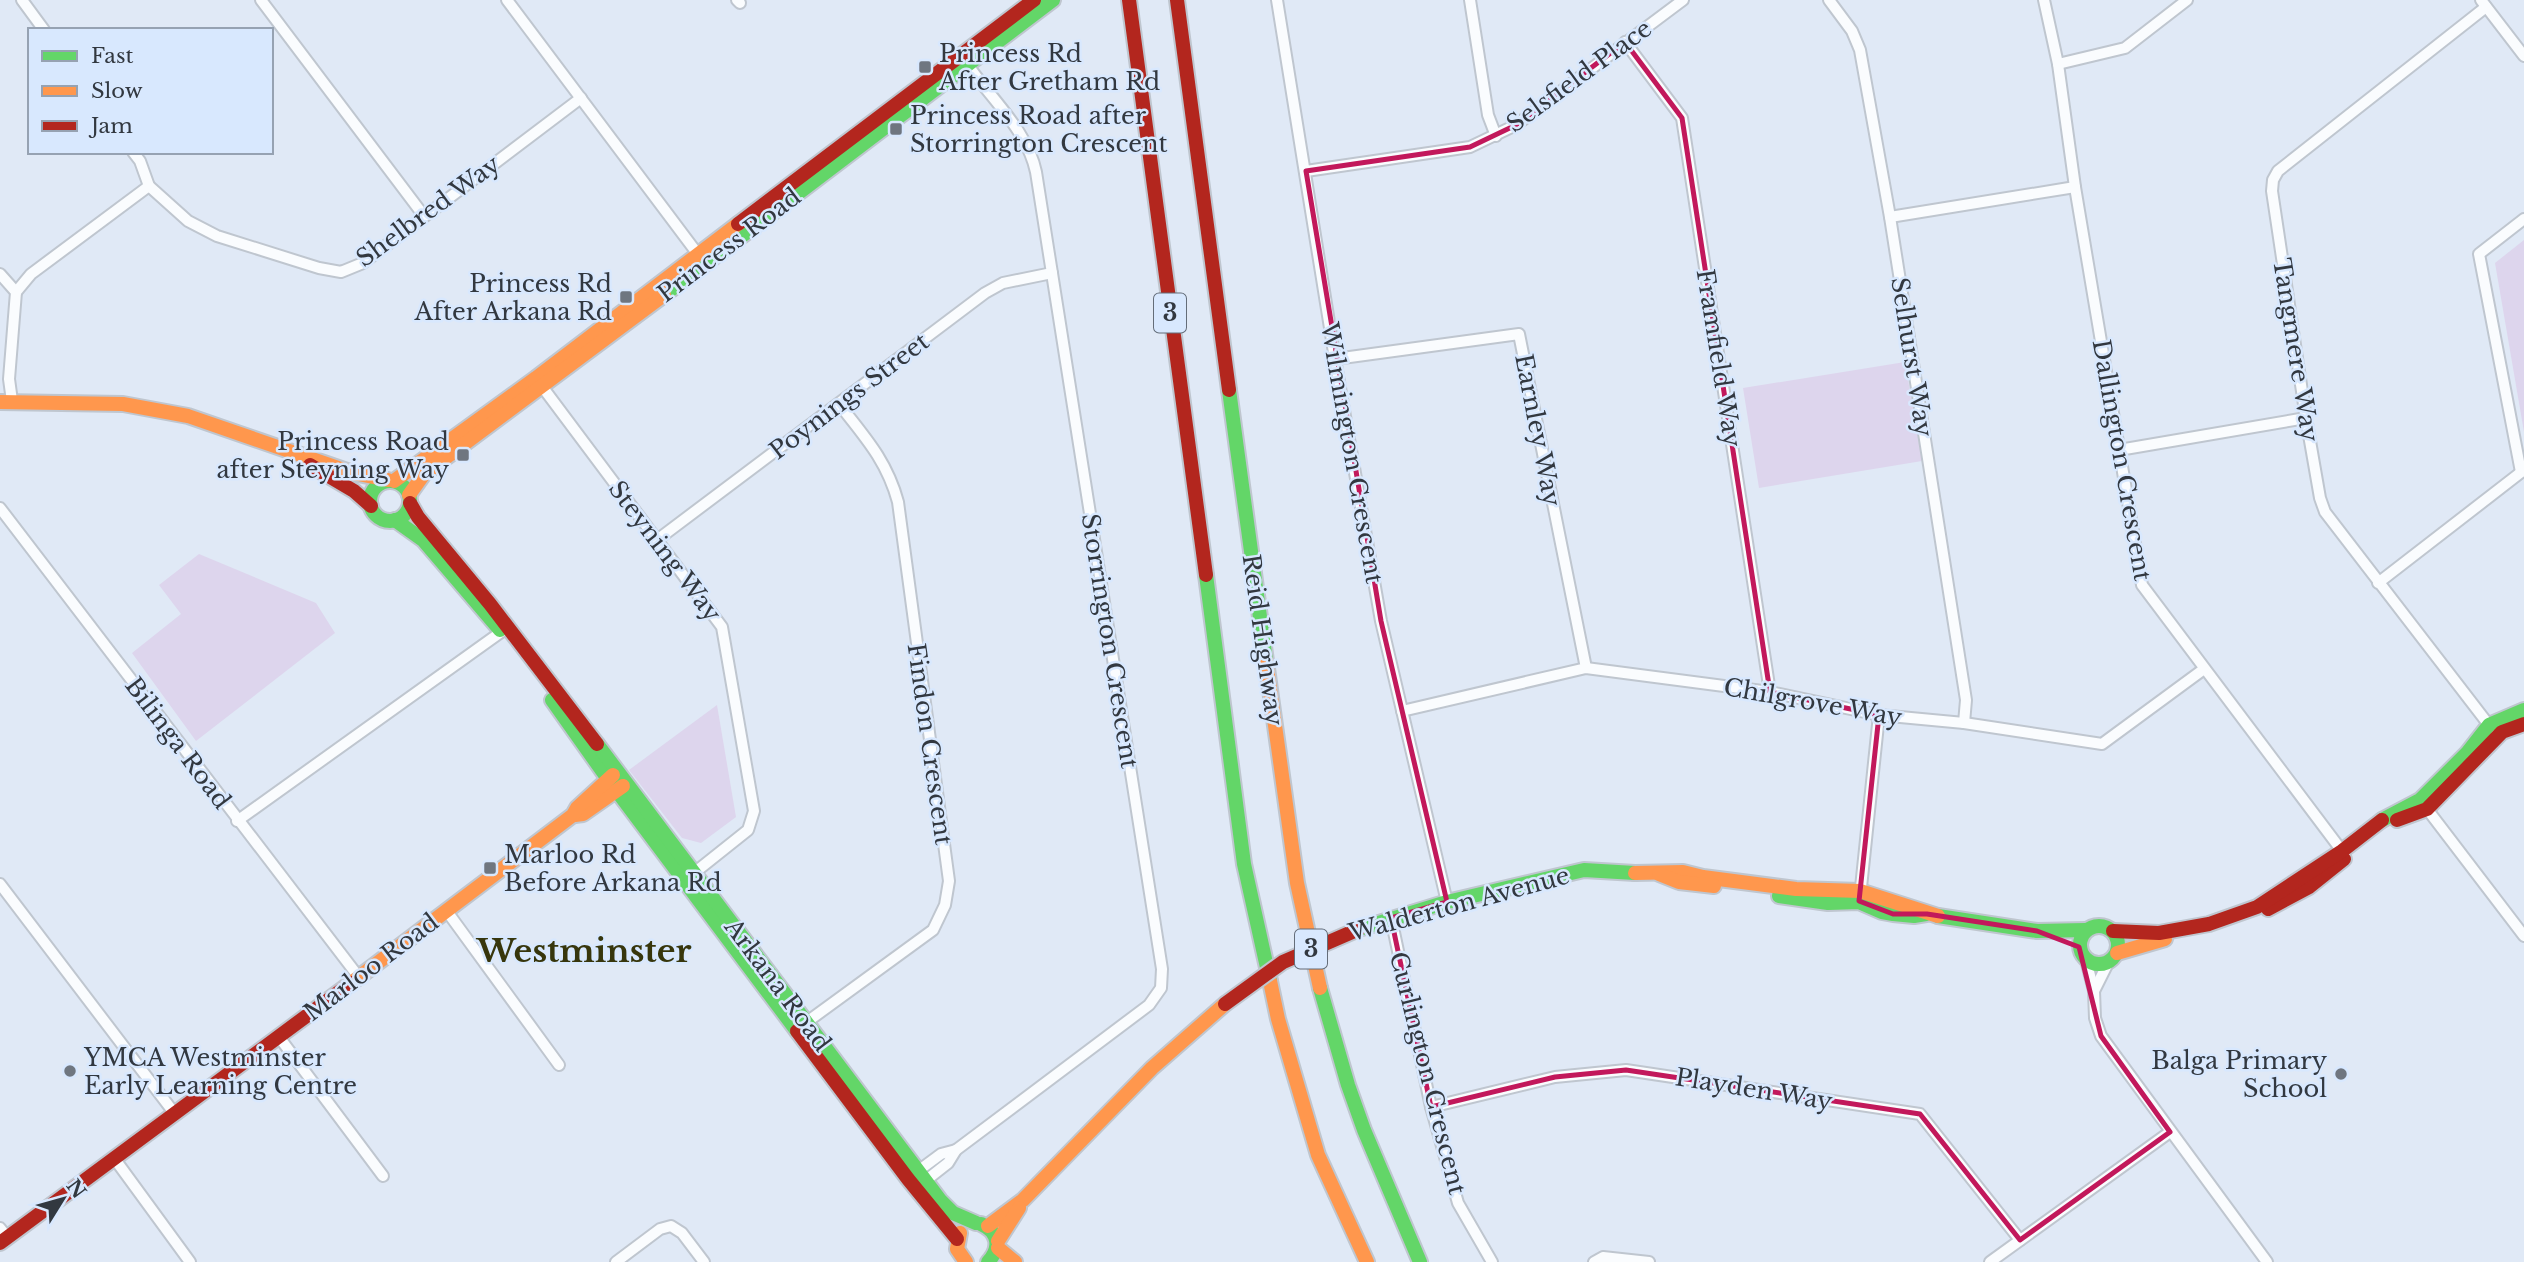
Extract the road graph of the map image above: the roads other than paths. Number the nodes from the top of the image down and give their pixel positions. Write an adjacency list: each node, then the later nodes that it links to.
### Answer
1 (22, 0): 15 (street)
2 (261, 0): 26 (street)
3 (507, 0): 20 (street)
4 (1053, 0): 14 (main road, Princess Road)
5 (1129, 0): 97 (main road, Reid Highway / 3)
6 (1177, 0): 98 (main road, Reid Highway / 3)
7 (1278, 0): 23 (street, Wilmington Crescent)
8 (1470, 0): 21 (street)
9 (1683, 0): 16 (street, Selsfield Place)
10 (1829, 0): 27 (street, Selhurst Way)
11 (2044, 0): 19 (street, Dallington Crescent)
12 (2188, 0): 19 (street)
13 (2483, 3): 17 (street); 37 (street, Tangmere Way)
14 (1024, 8): 18 (main road, Princess Road)
15 (43, 28)
16 (1625, 42): 21 (street, Selsfield Place); 51 (street, Framfield Way)
17 (2524, 56)
18 (964, 60): 29 (main road, Princess Road); 30 (street, Storrington Crescent)
19 (2058, 64): 25 (street, Dallington Crescent)
20 (581, 98): 26 (street, Shelbred Way); 29 (street)
21 (1496, 136): 23 (street, Selsfield Place)
22 (135, 154): 24 (street, Shelbred Way)
23 (1306, 171): 33 (street, Wilmington Crescent)
24 (149, 186): 26 (street, Shelbred Way); 32 (street)
25 (2075, 187): 27 (street); 38 (street, Dallington Crescent)
26 (424, 216)
27 (1890, 217): 55 (street, Selhurst Way)
28 (2524, 219): 40 (street)
29 (701, 258): 34 (main road, Princess Road)
30 (1052, 273): 36 (street, Poynings Street); 84 (street, Storrington Crescent)
31 (0, 274): 32 (street)
32 (16, 292): 35 (street)
33 (1335, 359): 49 (street, Earnley Way); 53 (street, Wilmington Crescent)
34 (539, 382): 41 (main road, Princess Road); 42 (main road, Princess Road); 46 (street, Steyning Way)
35 (6, 401): 39 (main road)
36 (839, 404): 46 (street, Poynings Street); 76 (street, Findon Crescent)
37 (2306, 418): 38 (street); 47 (street, Tangmere Way)
38 (2119, 450): 50 (street, Dallington Crescent)
39 (288, 452): 41 (main road); 43 (main road)
40 (2522, 471): 47 (street)
41 (391, 481): 42 (main road); 43 (main road)
42 (410, 499): 45 (main road); 48 (main road, Arkana Road)
43 (370, 506): 45 (main road)
44 (0, 509): 60 (street, Bilinga Road)
45 (395, 520): 48 (main road, Arkana Road)
46 (657, 540): 62 (street, Steyning Way)
47 (2378, 583): 57 (street, Tangmere Way)
48 (505, 629): 58 (main road, Arkana Road); 60 (street)
49 (1586, 668): 51 (street, Chilgrove Way); 53 (street, Chilgrove Way)
50 (2204, 669): 55 (street, Chilgrove Way); 61 (street, Dallington Crescent)
51 (1770, 692): 54 (street, Chilgrove Way)
52 (2524, 710): 57 (main road)
53 (1402, 711): 65 (street, Wilmington Crescent)
54 (1880, 715): 55 (street, Chilgrove Way); 64 (street)
55 (1964, 723)
56 (2524, 724): 57 (main road)
57 (2494, 730): 59 (main road)
58 (618, 781): 62 (main road, Arkana Road); 66 (main road, Marloo Road)
59 (2423, 804): 61 (main road); 71 (street)
60 (237, 821): 74 (street, Bilinga Road)
61 (2344, 854): 70 (main road); 73 (main road)
62 (688, 877): 76 (main road, Arkana Road)
63 (0, 884): 80 (street)
64 (1860, 896): 65 (main road, Walderton Avenue); 69 (main road, Walderton Avenue)
65 (1447, 902): 67 (main road, Walderton Avenue)
66 (446, 910): 74 (main road, Marloo Road); 78 (street)
67 (1391, 918): 79 (street, Curlington Crescent); 85 (main road, Walderton Avenue, bridge)
68 (2086, 930): 69 (main road, Walderton Avenue); 70 (main road); 72 (main road)
69 (2038, 931): 72 (main road, Walderton Avenue)
70 (2113, 931): 73 (main road)
71 (2524, 936)
72 (2083, 954): 73 (main road); 75 (street)
73 (2113, 957): 75 (street)
74 (358, 976): 77 (main road, Marloo Road)
75 (2094, 991): 81 (street)
76 (802, 1026): 84 (main road, Arkana Road)
77 (279, 1037): 80 (main road, Marloo Road); 83 (street)
78 (559, 1065)
79 (1431, 1107): 89 (street, Playden Way); 99 (street, Curlington Crescent)
80 (175, 1114): 82 (main road, Marloo Road)
81 (2170, 1132): 89 (street); 103 (street)
82 (114, 1158): 87 (main road, Marloo Road); 91 (street)
83 (383, 1176)
84 (917, 1180): 86 (main road, Arkana Road); 88 (main road, Arkana Road)
85 (1023, 1200): 86 (main road, Walderton Avenue); 90 (main road, Walderton Avenue)
86 (982, 1225): 88 (main road, Walderton Avenue); 90 (main road)
87 (2, 1236)
88 (957, 1239): 94 (main road, Arkana Road)
89 (2020, 1240): 102 (street)
90 (998, 1244): 95 (main road, Walderton Avenue); 96 (main road)
91 (190, 1262)
92 (616, 1262): 93 (street)
93 (704, 1262)
94 (966, 1262)
95 (988, 1262)
96 (1014, 1262)
97 (1367, 1262)
98 (1420, 1262)
99 (1492, 1262)
100 (1594, 1262): 101 (street)
101 (1649, 1262)
102 (1990, 1262)
103 (2267, 1262)

